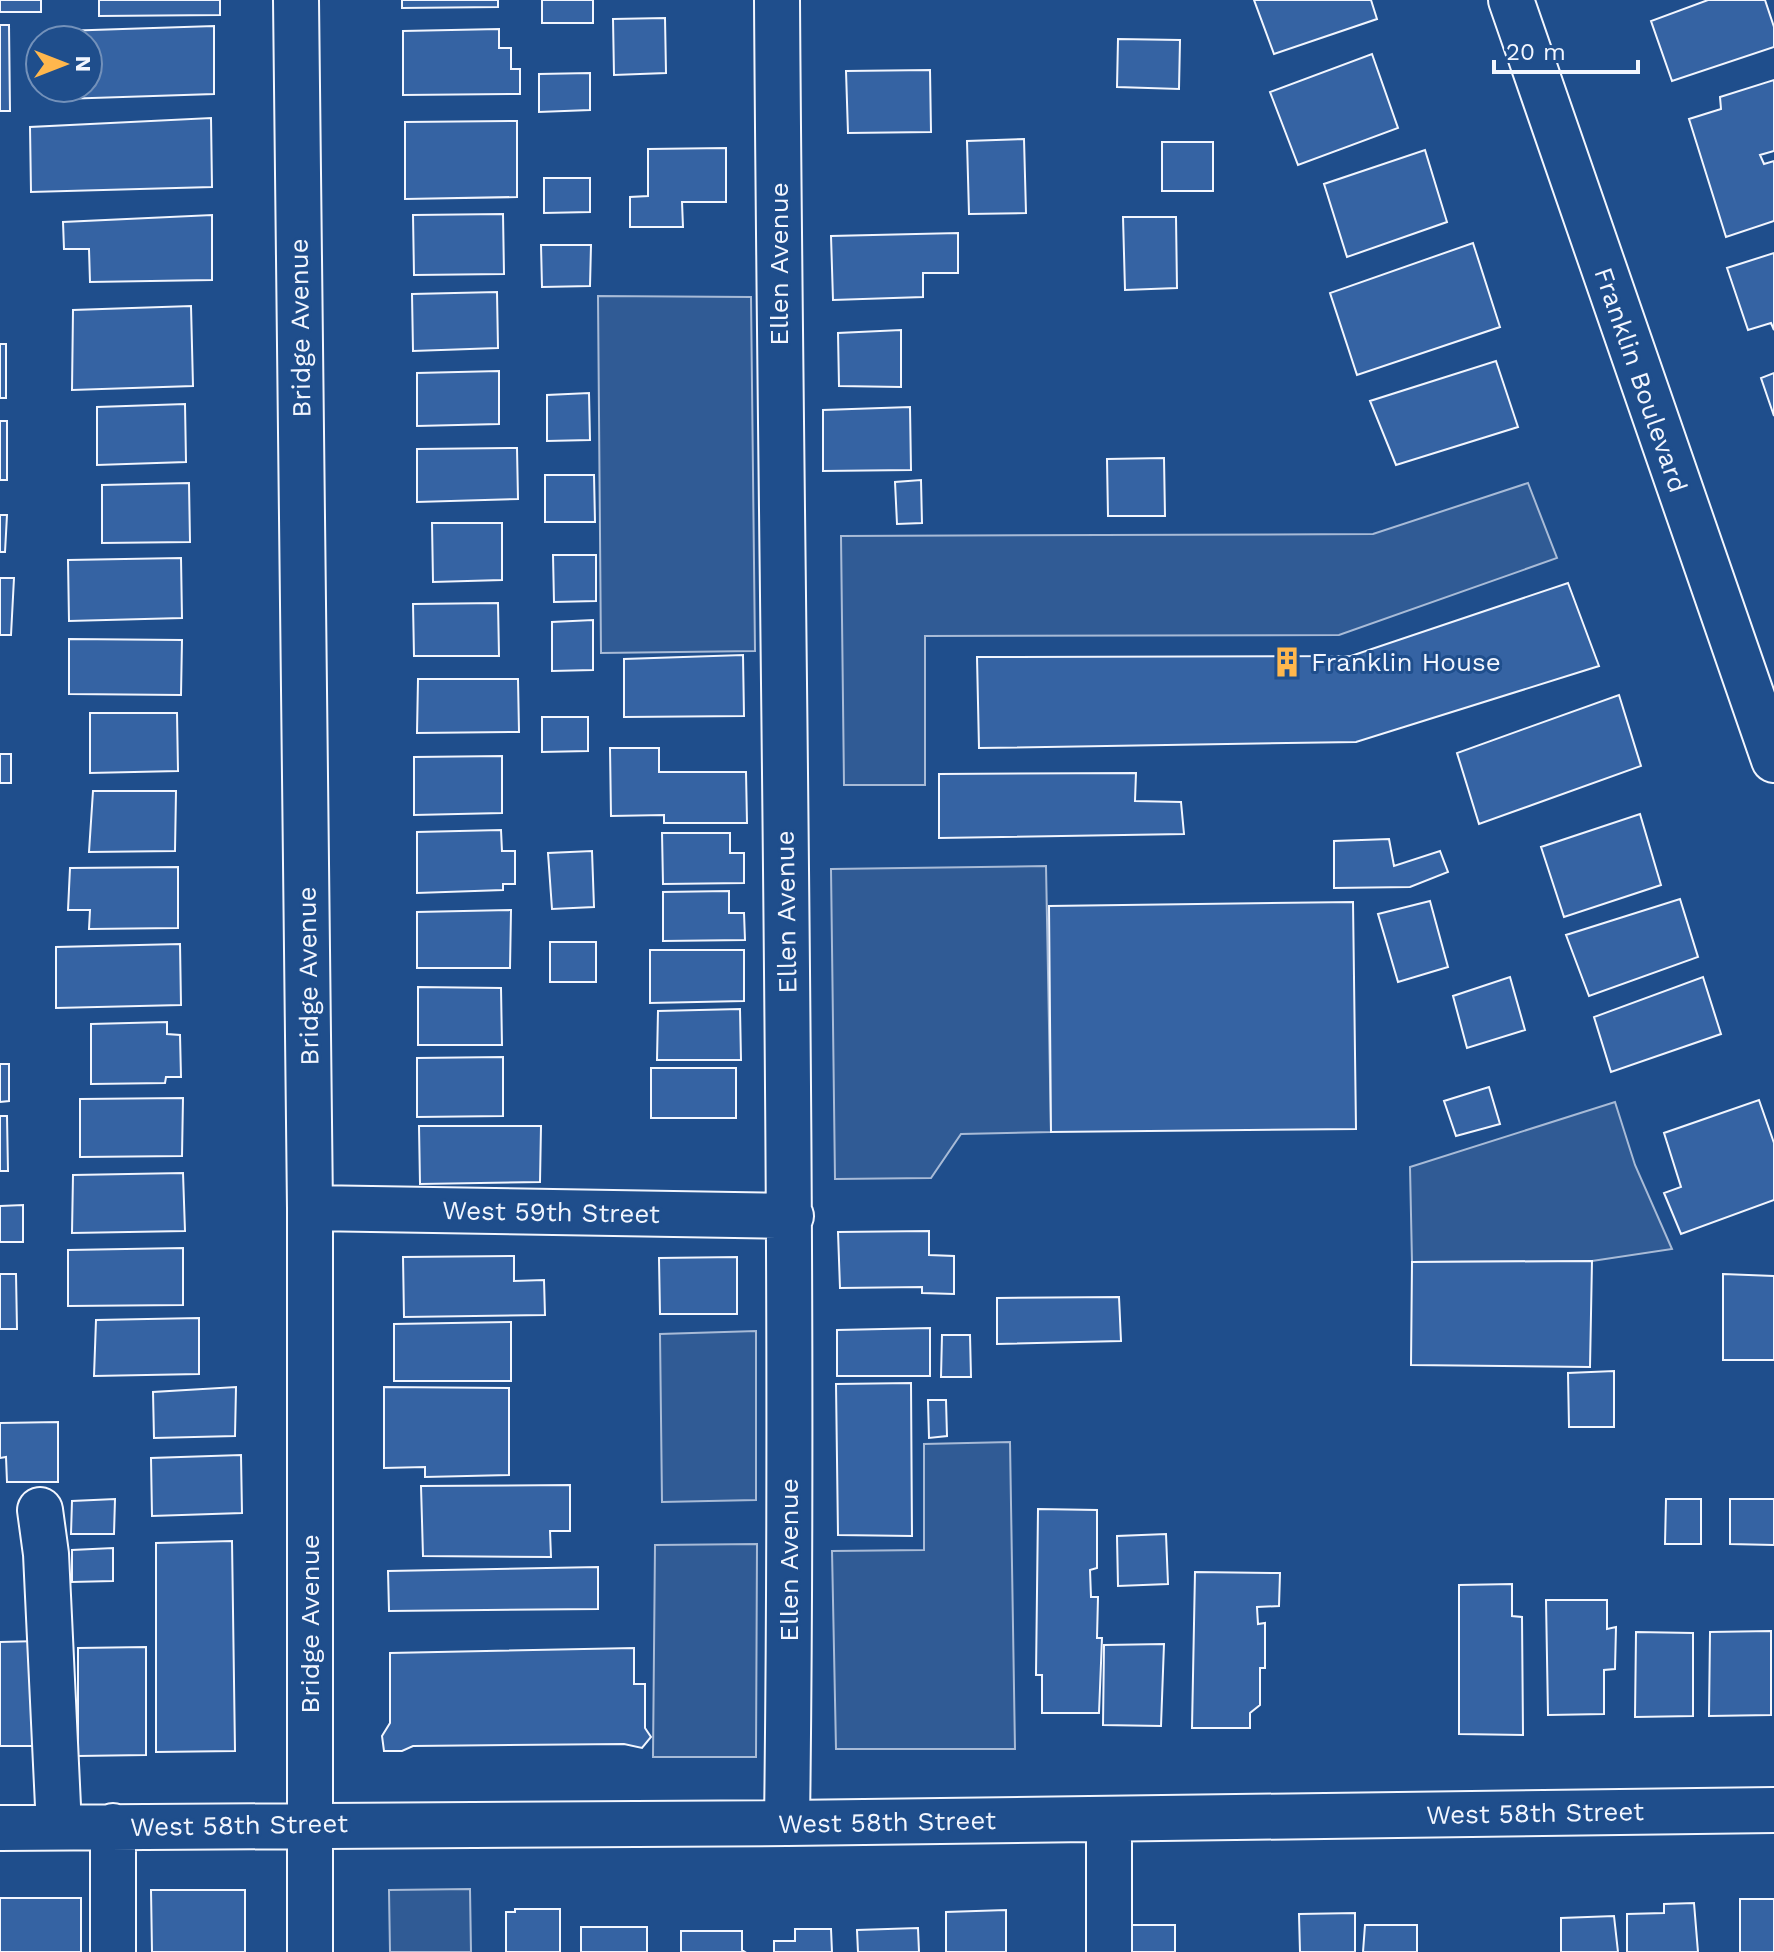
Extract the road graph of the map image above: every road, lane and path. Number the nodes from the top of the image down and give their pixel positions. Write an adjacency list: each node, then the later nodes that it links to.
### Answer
1 (296, 0): 5 (street, Bridge Avenue)
2 (777, 0): 6 (street, Ellen Avenue)
3 (1511, 0): 4 (street, Franklin Boulevard)
4 (1774, 760)
5 (310, 1208): 6 (street, West 59th Street); 10 (street, Bridge Avenue)
6 (791, 1216): 11 (street, Ellen Avenue)
7 (40, 1510): 13 (street)
8 (1774, 1810): 9 (street, West 58th Street)
9 (1109, 1819): 11 (street, West 58th Street); 17 (street)
10 (310, 1823): 11 (street, West 58th Street); 12 (street, West 58th Street); 16 (street, Bridge Avenue)
11 (787, 1823)
12 (113, 1826): 13 (street, West 58th Street); 15 (street)
13 (59, 1827): 14 (street, West 58th Street)
14 (0, 1828)
15 (113, 1952)
16 (310, 1952)
17 (1109, 1952)

